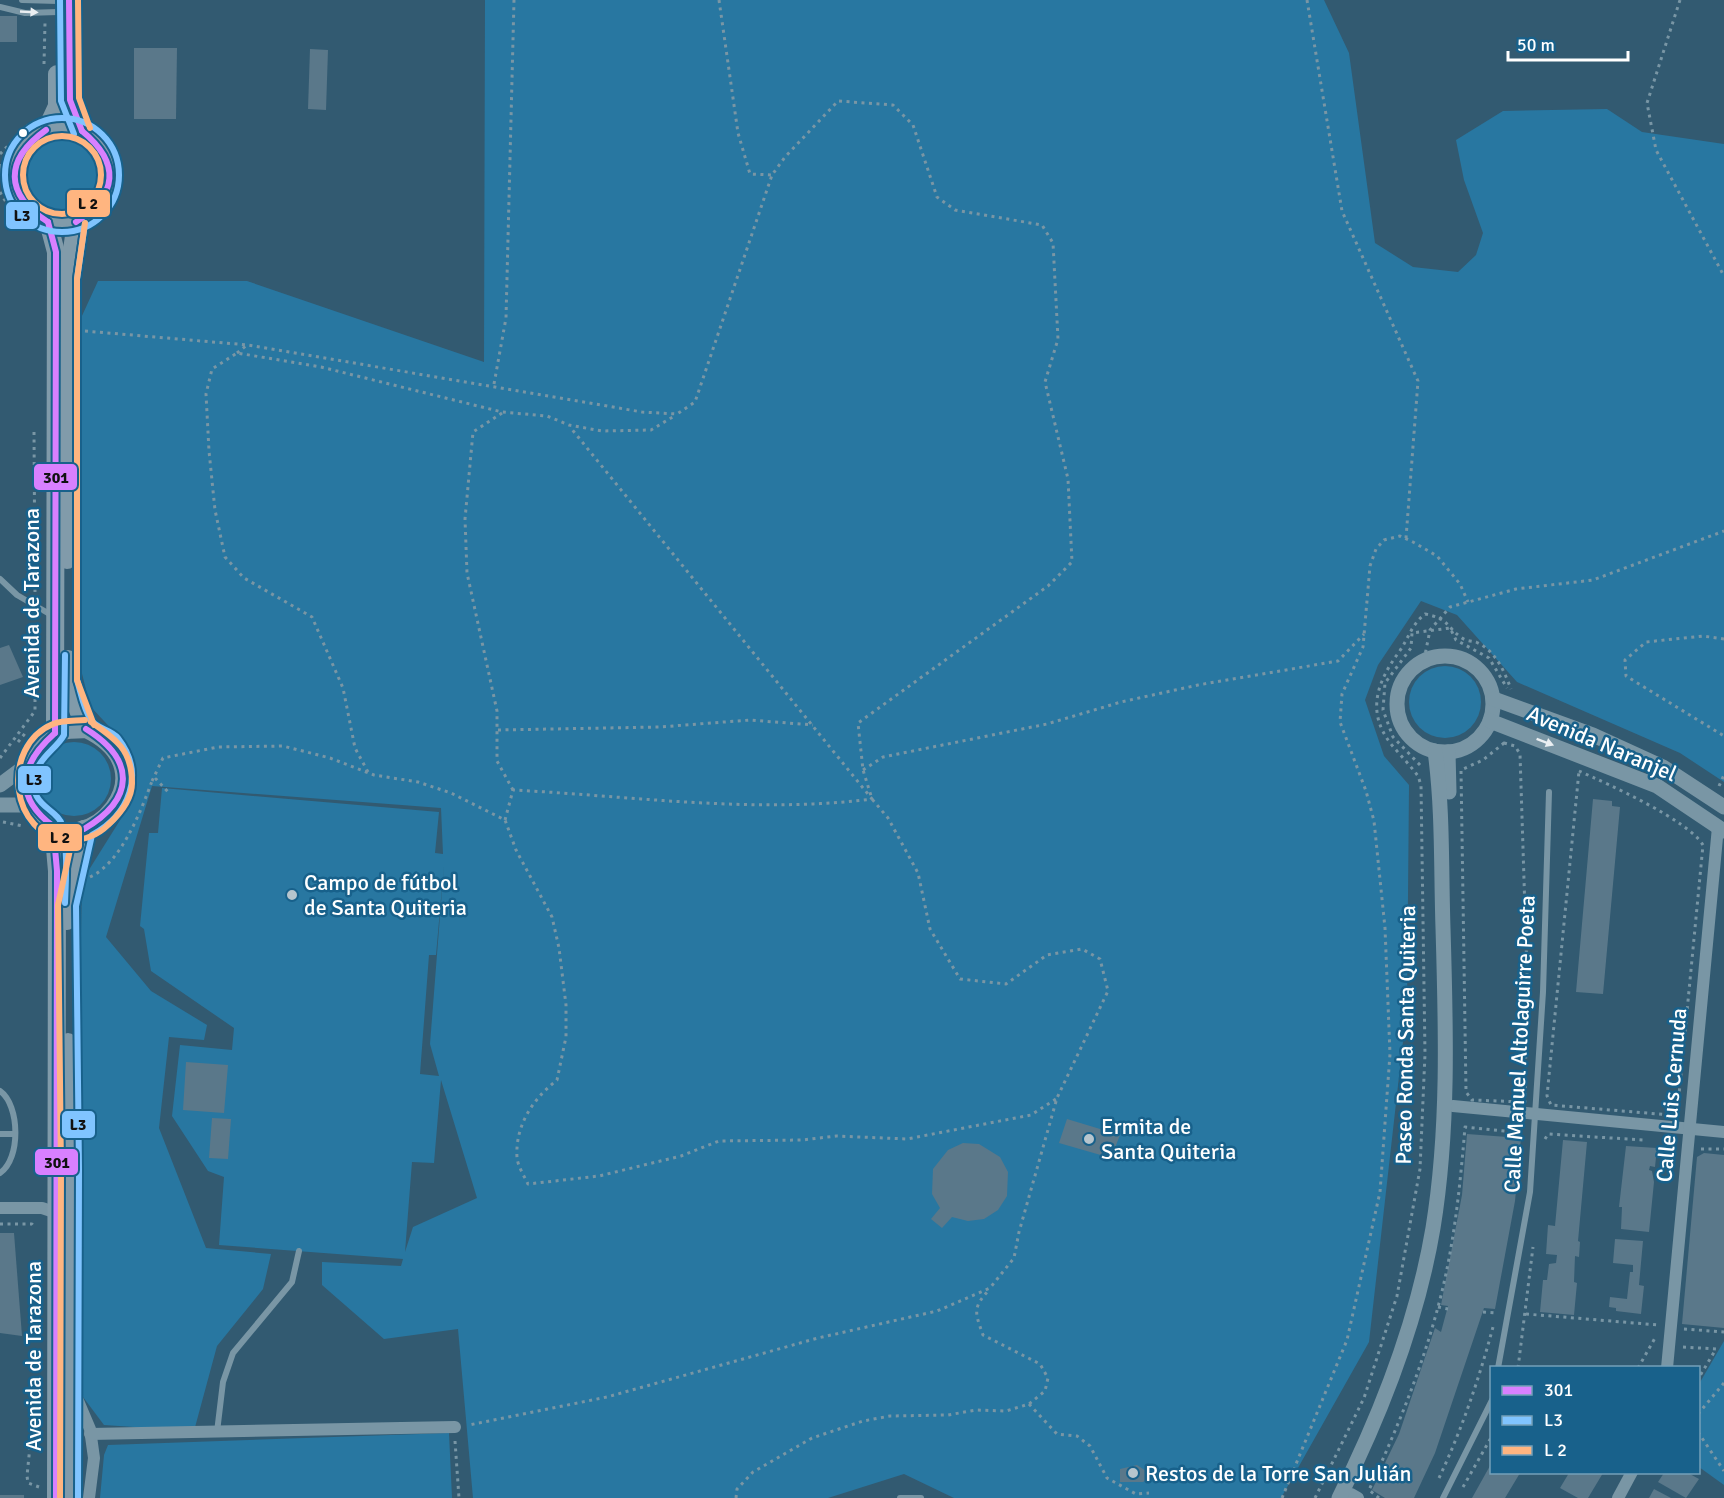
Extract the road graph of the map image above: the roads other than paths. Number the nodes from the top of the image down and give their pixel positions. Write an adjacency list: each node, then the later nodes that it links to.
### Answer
1 (21, 0): 2 (lane)
2 (57, 5): 3 (lane, one-way to 2); 4 (main road); 5 (main road)
3 (0, 7)
4 (39, 125): 5 (main road); 6 (main road)
5 (82, 131): 8 (main road)
6 (7, 171): 7 (main road)
7 (48, 222): 8 (main road); 10 (main road, Avenida de Tarazona)
8 (76, 222): 13 (main road, Avenida de Tarazona)
9 (0, 579): 10 (lane)
10 (56, 619): 14 (main road, Avenida de Tarazona)
11 (1494, 699): 12 (street); 15 (street); 21 (street, Avenida Naranjel)
12 (1491, 721): 15 (street); 24 (street, Avenida Naranjel, one-way to 24)
13 (86, 729): 14 (main road); 23 (main road)
14 (55, 733): 16 (main road)
15 (1442, 752): 26 (street, Paseo Ronda Santa Quiteria); 45 (street, Paseo Ronda Santa Quiteria)
16 (27, 765): 17 (street); 20 (main road)
17 (0, 785)
18 (1549, 792): 27 (lane, Calle Manuel Altolaguirre Poeta)
19 (0, 805): 20 (street)
20 (32, 805): 22 (main road)
21 (1724, 807)
22 (53, 826): 23 (main road); 34 (main road, Avenida de Tarazona)
23 (84, 829): 38 (main road, Avenida de Tarazona)
24 (1721, 829): 28 (street, Calle Luis Cernuda)
25 (0, 1091): 31 (lane)
26 (1453, 1106): 27 (street); 45 (street, Paseo Ronda Santa Quiteria)
27 (1536, 1116): 28 (street); 36 (lane, Calle Manuel Altolaguirre Poeta)
28 (1688, 1128): 29 (street); 37 (street, Calle Luis Cernuda)
29 (1724, 1132)
30 (0, 1134): 31 (lane)
31 (14, 1134): 32 (lane)
32 (0, 1173)
33 (0, 1208): 34 (street)
34 (57, 1213): 44 (main road, Avenida de Tarazona)
35 (299, 1251): 41 (lane)
36 (1498, 1366)
37 (1667, 1366)
38 (70, 1379): 42 (street, Avenida de Tarazona); 46 (main road, Avenida de Tarazona)
39 (1490, 1402): 50 (lane)
40 (455, 1427): 41 (street)
41 (217, 1432): 42 (street)
42 (90, 1434): 47 (street, Avenida de Tarazona)
43 (1631, 1474): 51 (street)
44 (48, 1494)
45 (1349, 1497)
46 (69, 1498)
47 (89, 1498)
48 (900, 1498): 49 (lane)
49 (921, 1498)
50 (1443, 1498)
51 (1618, 1498)

